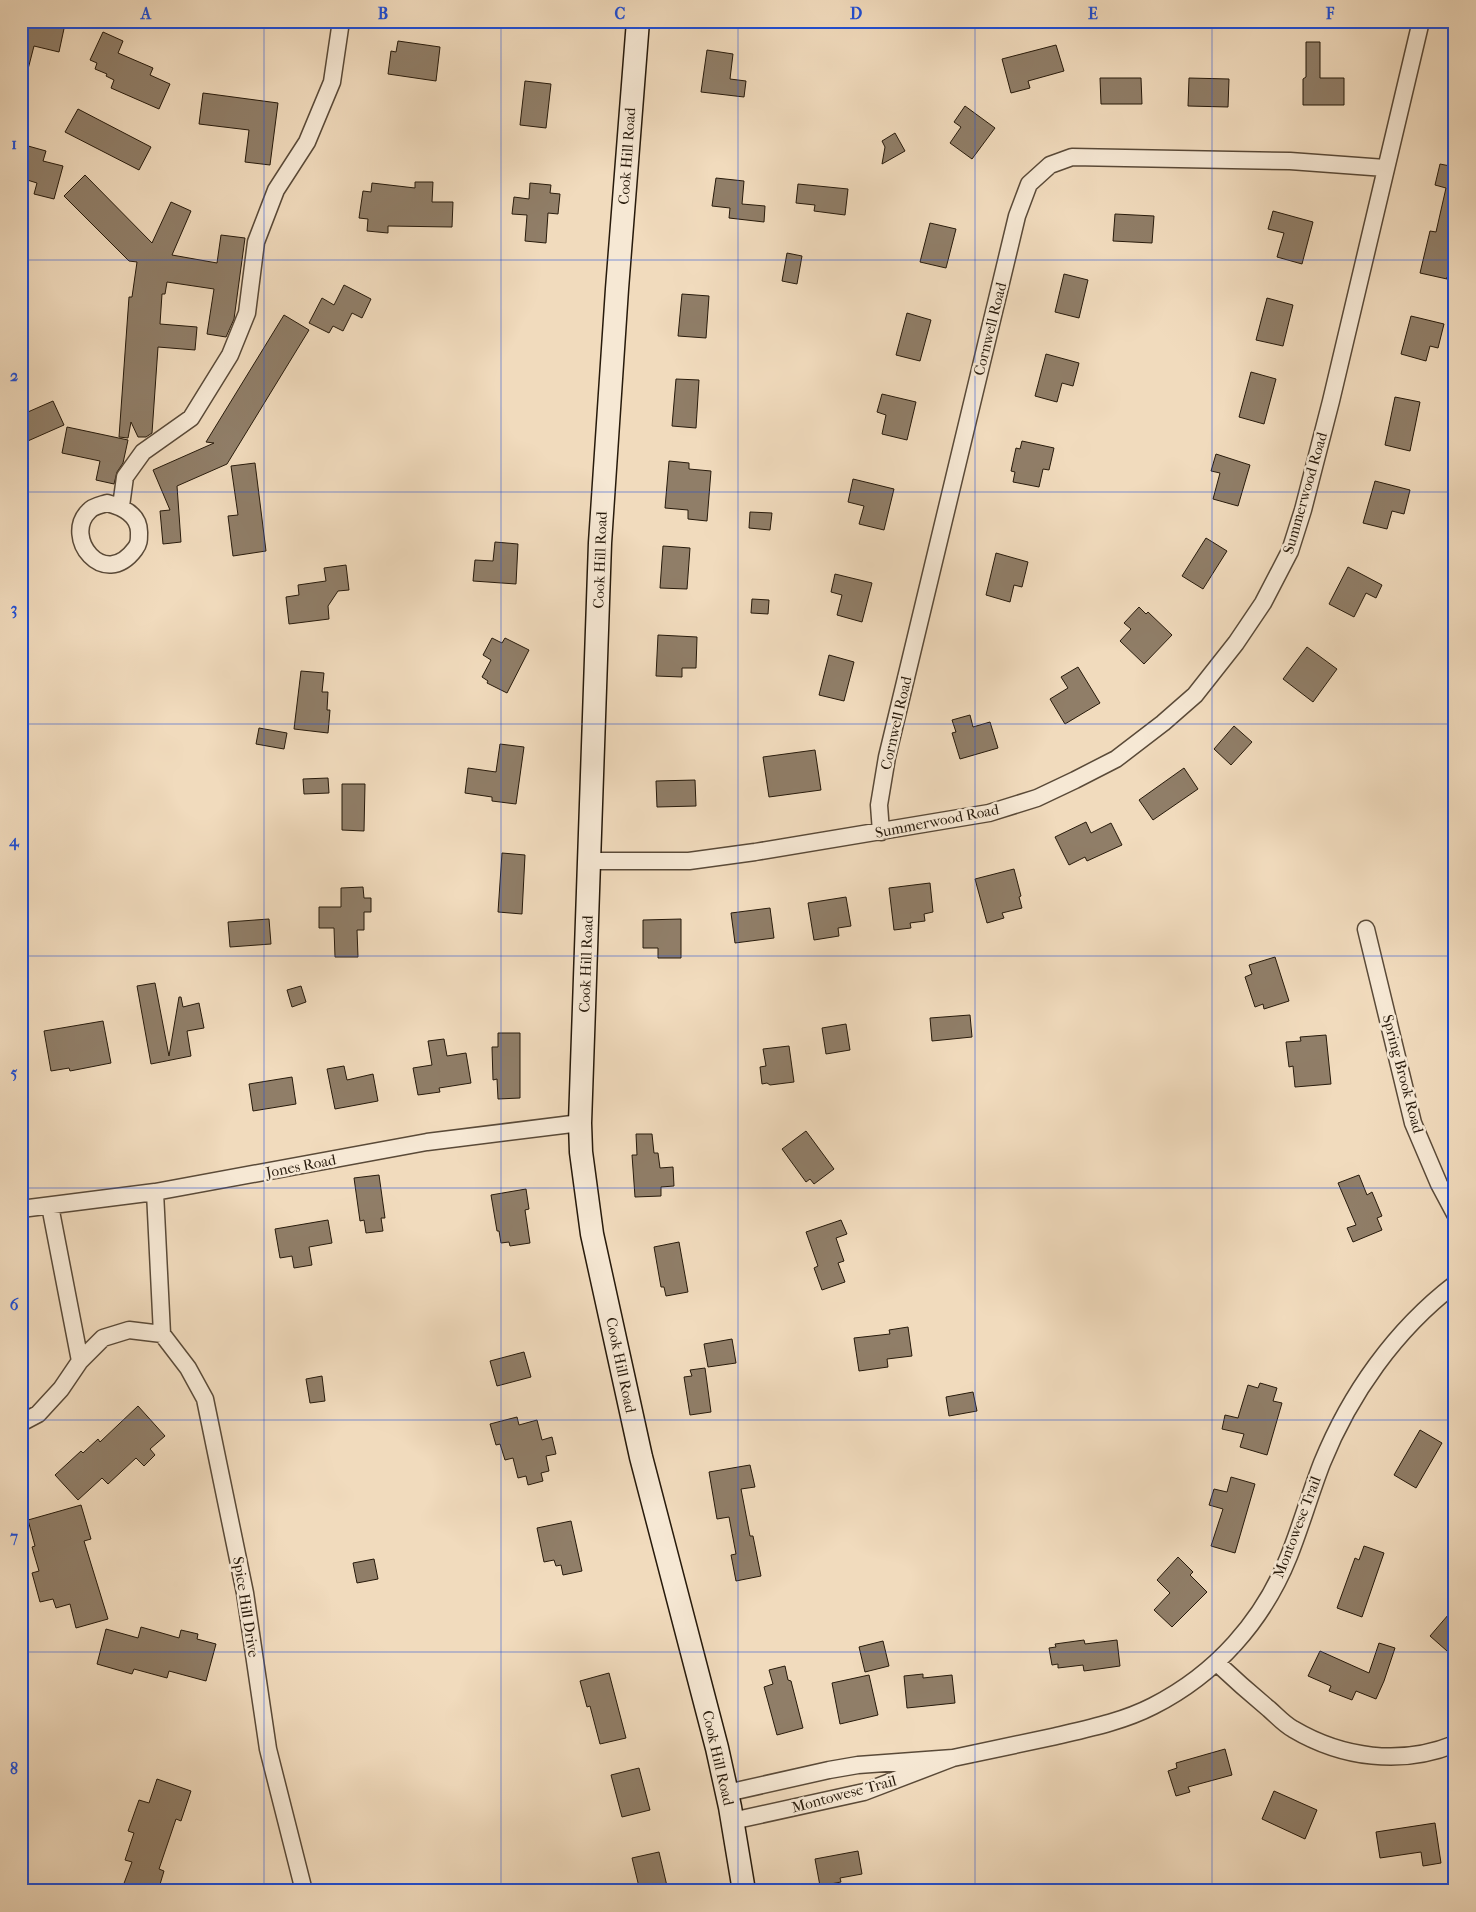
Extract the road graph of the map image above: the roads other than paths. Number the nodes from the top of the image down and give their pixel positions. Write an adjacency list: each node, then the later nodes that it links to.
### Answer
1 (341, 21): 5 (street)
2 (638, 21): 7 (street, Cook Hill Road)
3 (1421, 21): 4 (street, Summerwood Road)
4 (1385, 168): 6 (street, Summerwood Road); 6 (street, Cornwell Road)
5 (121, 506)
6 (881, 832): 7 (street, Summerwood Road)
7 (589, 861): 9 (street, Cook Hill Road)
8 (1366, 929): 13 (street, Spring Brook Road)
9 (580, 1123): 10 (street, Jones Road); 21 (street, Cook Hill Road)
10 (155, 1192): 11 (street, Jones Road); 15 (street)
11 (50, 1206): 12 (street, Jones Road); 16 (street)
12 (21, 1209)
13 (1455, 1214)
14 (1455, 1284): 18 (street, Montowese Trail)
15 (162, 1334): 16 (street); 23 (street, Spice Hill Drive)
16 (80, 1362): 17 (street)
17 (21, 1423)
18 (1217, 1663): 19 (street); 20 (street, Montowese Trail)
19 (1455, 1744)
20 (953, 1758): 21 (street, Montowese Trail); 22 (street, Montowese Trail)
21 (726, 1793): 22 (street, Cook Hill Road)
22 (732, 1821): 24 (street, Cook Hill Road)
23 (304, 1891)
24 (744, 1891)

